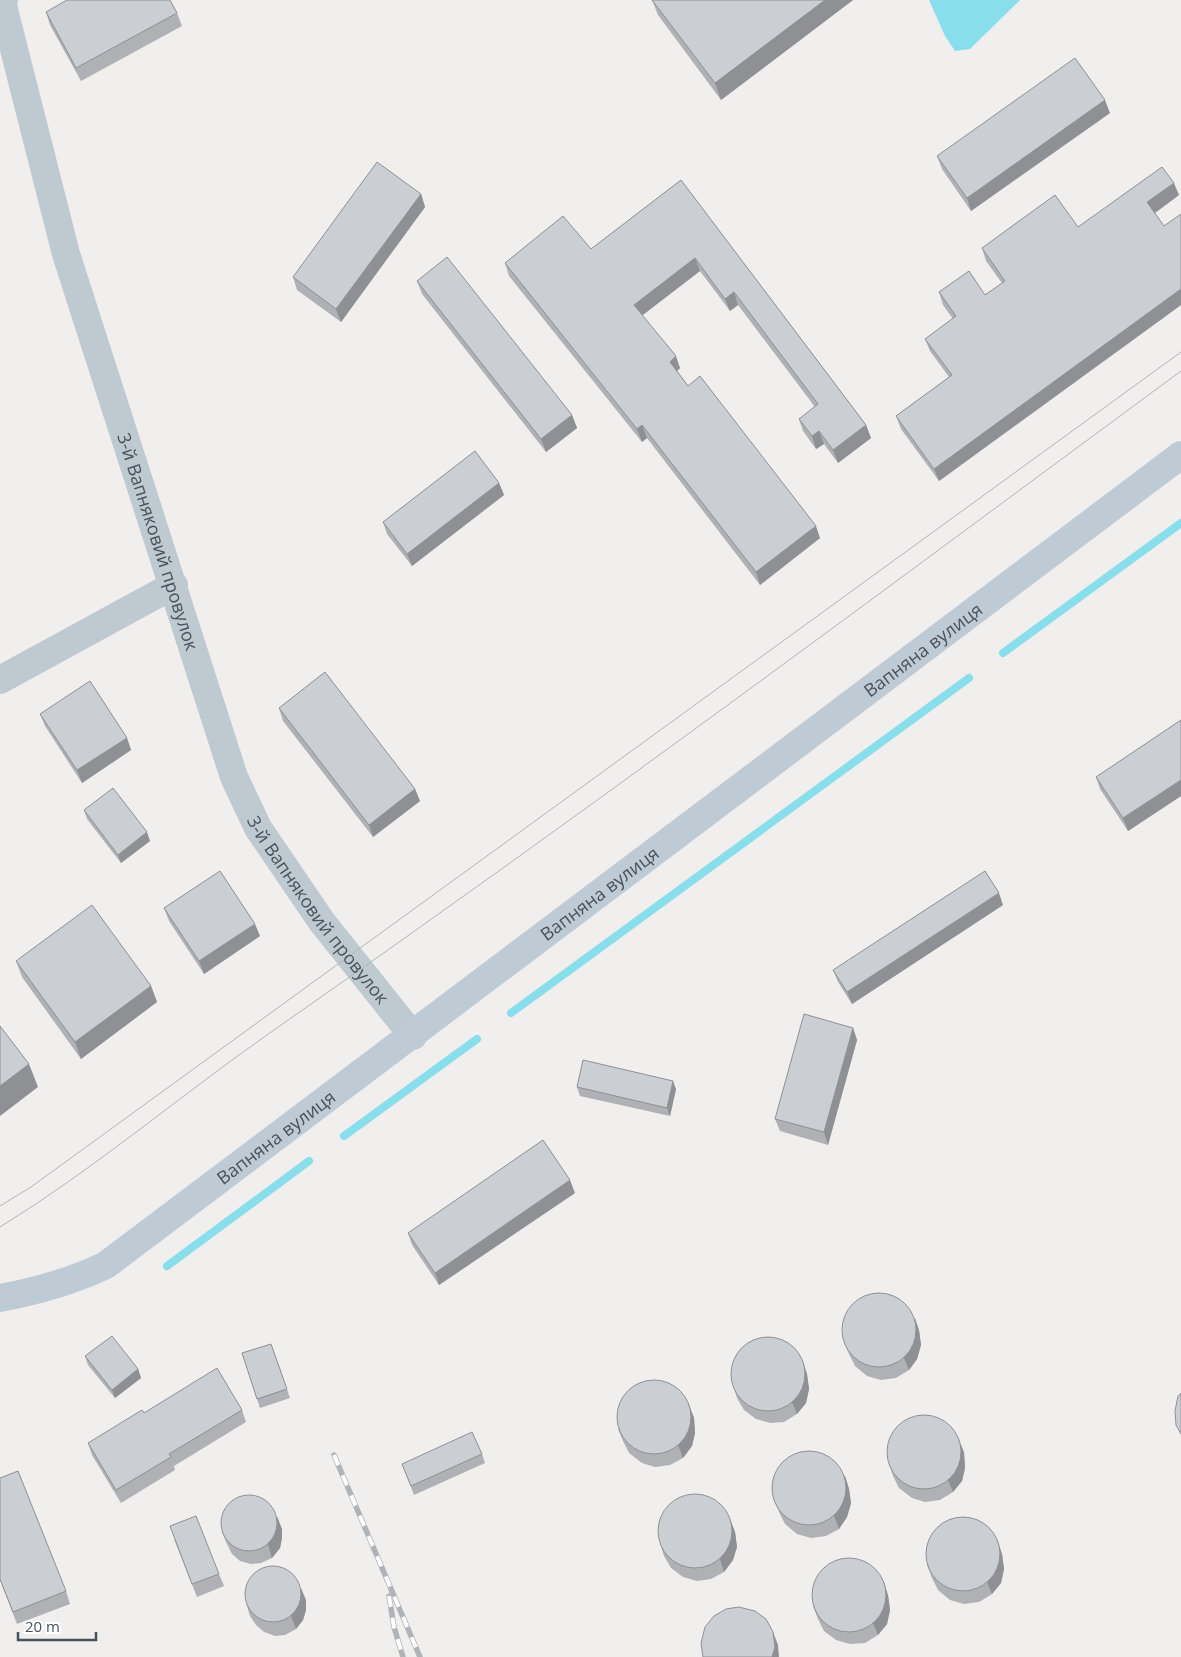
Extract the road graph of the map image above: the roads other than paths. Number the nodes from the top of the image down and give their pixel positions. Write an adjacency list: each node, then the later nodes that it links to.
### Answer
1 (4, 0): 3 (street, 3-й Вапняковий провулок)
2 (1181, 455): 5 (street, Вапняна вулиця)
3 (174, 585): 4 (street); 5 (street, 3-й Вапняковий провулок)
4 (0, 680)
5 (413, 1036): 6 (street, Вапняна вулиця)
6 (0, 1298)

